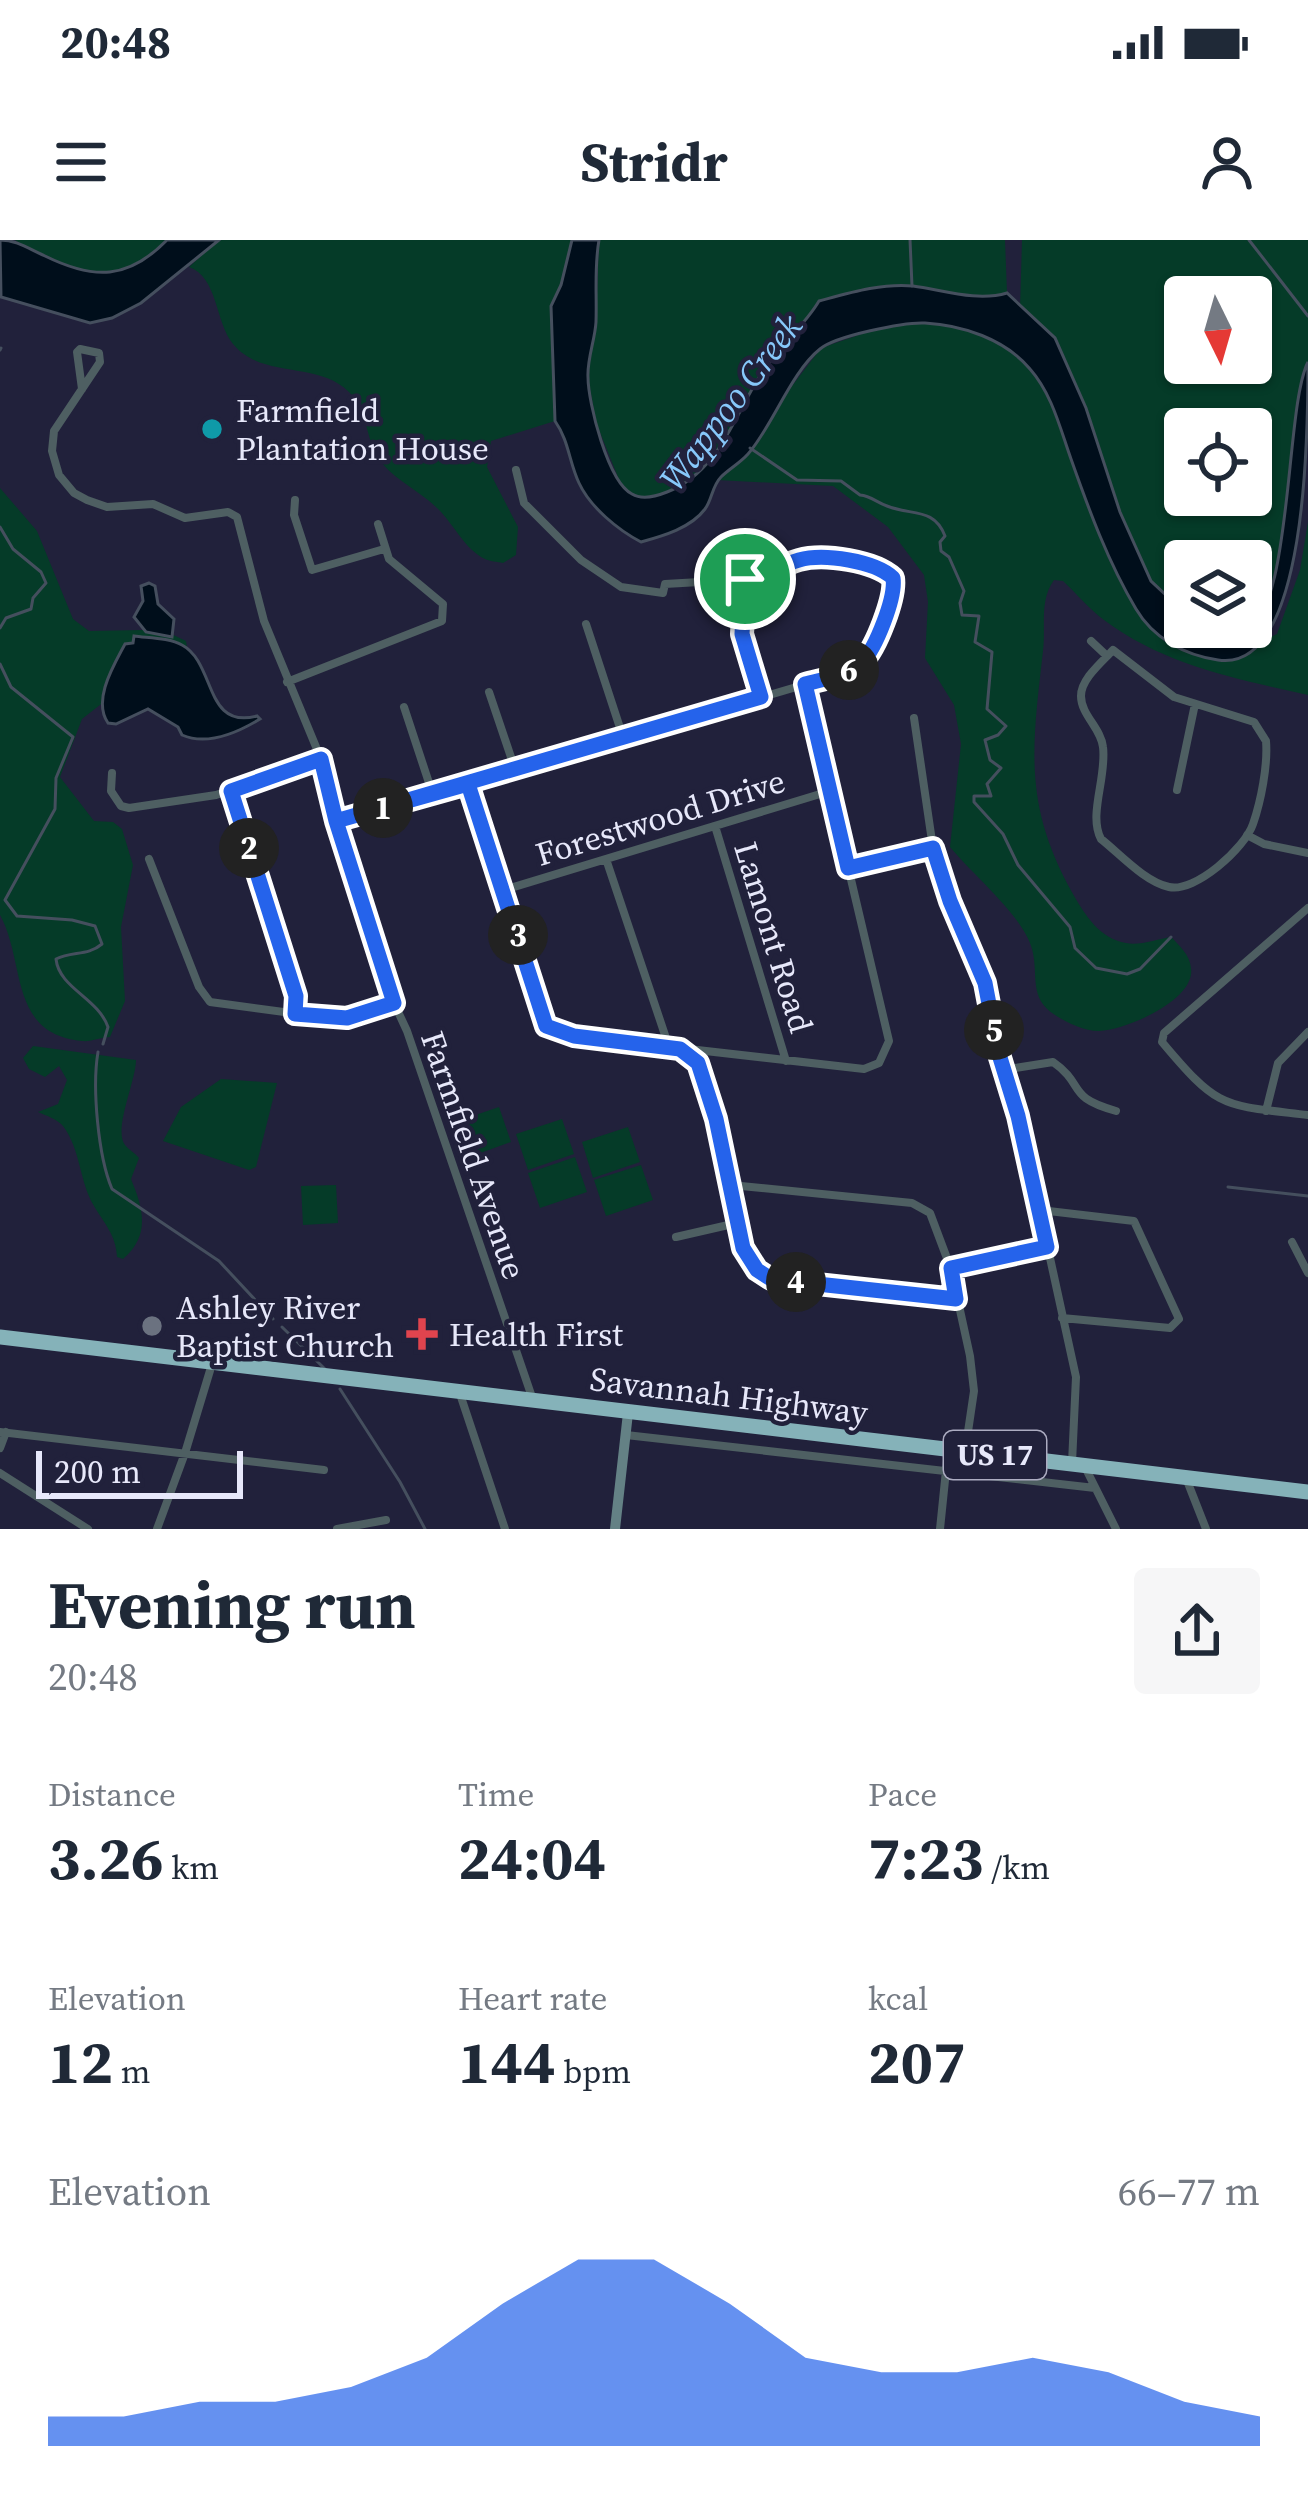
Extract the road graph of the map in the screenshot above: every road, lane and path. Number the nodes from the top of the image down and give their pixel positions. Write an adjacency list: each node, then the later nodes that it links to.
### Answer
1 (82, 389): 1 (street, Farmfield Avenue); 10 (street, Farmfield Avenue)
2 (517, 470): 6 (street)
3 (295, 500): 5 (street)
4 (378, 524): 5 (street)
5 (384, 549): 10 (street)
6 (745, 579): 11 (street); 13 (street)
7 (586, 624): 17 (street)
8 (1091, 641): 9 (street)
9 (1107, 656): 14 (street); 28 (street)
10 (287, 682): 18 (street, Farmfield Avenue)
11 (805, 684): 13 (street); 24 (street)
12 (489, 692): 19 (street)
13 (761, 697): 17 (street)
14 (1195, 704): 22 (street); 28 (street)
15 (404, 707): 25 (street)
16 (914, 718): 29 (street)
17 (623, 737): 19 (street)
18 (321, 759): 23 (street); 26 (street, Farmfield Avenue)
19 (514, 770): 21 (street)
20 (112, 773): 23 (street)
21 (468, 784): 25 (street); 34 (street)
22 (1177, 790)
23 (231, 791): 37 (street)
24 (830, 791): 27 (street, Forestwood Drive); 33 (street)
25 (433, 795): 26 (street)
26 (336, 821): 36 (street, Farmfield Avenue)
27 (715, 826): 31 (street, Forestwood Drive); 41 (street, Lamont Road)
28 (1247, 835): 30 (street)
29 (933, 848): 33 (street); 42 (street)
30 (1308, 853)
31 (606, 859): 34 (street, Forestwood Drive); 39 (street)
32 (149, 860): 37 (street)
33 (848, 868): 41 (street)
34 (504, 890): 39 (street)
35 (1308, 908): 44 (street)
36 (394, 1003): 37 (street); 59 (street, Farmfield Avenue)
37 (295, 1014)
38 (1308, 1032): 44 (street)
39 (669, 1047): 40 (street)
40 (680, 1049): 41 (street); 46 (street)
41 (786, 1061)
42 (1003, 1070): 43 (street); 47 (street)
43 (1116, 1111)
44 (1266, 1111): 45 (street)
45 (1308, 1115)
46 (731, 1185): 48 (street); 52 (street)
47 (1040, 1210): 51 (street); 55 (street)
48 (737, 1223): 49 (street); 54 (street)
49 (676, 1237)
50 (1292, 1241): 53 (street)
51 (1047, 1247): 52 (street); 55 (street)
52 (951, 1268): 54 (street)
53 (1308, 1273)
54 (956, 1299): 64 (street)
55 (1062, 1318): 66 (street)
56 (0, 1337): 57 (highway, Savannah Highway / US 17)
57 (212, 1363): 58 (highway, Savannah Highway / US 17); 65 (street)
58 (460, 1393): 59 (highway, Savannah Highway / US 17); 77 (street)
59 (533, 1402): 60 (highway, Savannah Highway / US 17)
60 (628, 1413): 62 (main road); 64 (highway, Savannah Highway / US 17)
61 (3, 1432): 63 (street); 65 (street)
62 (626, 1435): 68 (street); 78 (main road)
63 (0, 1448)
64 (957, 1451): 66 (highway, Savannah Highway / US 17); 68 (street)
65 (185, 1454): 67 (street); 75 (street)
66 (1078, 1465): 70 (highway, Savannah Highway / US 17); 71 (street)
67 (324, 1470)
68 (947, 1472): 71 (street); 79 (street)
69 (0, 1473): 74 (street)
70 (1186, 1477): 72 (highway, Savannah Highway / US 17); 81 (street)
71 (1095, 1488): 80 (street)
72 (1308, 1492)
73 (386, 1520): 76 (street)
74 (88, 1529)
75 (157, 1529)
76 (337, 1529)
77 (505, 1529)
78 (615, 1529)
79 (940, 1529)
80 (1116, 1529)
81 (1206, 1529)

